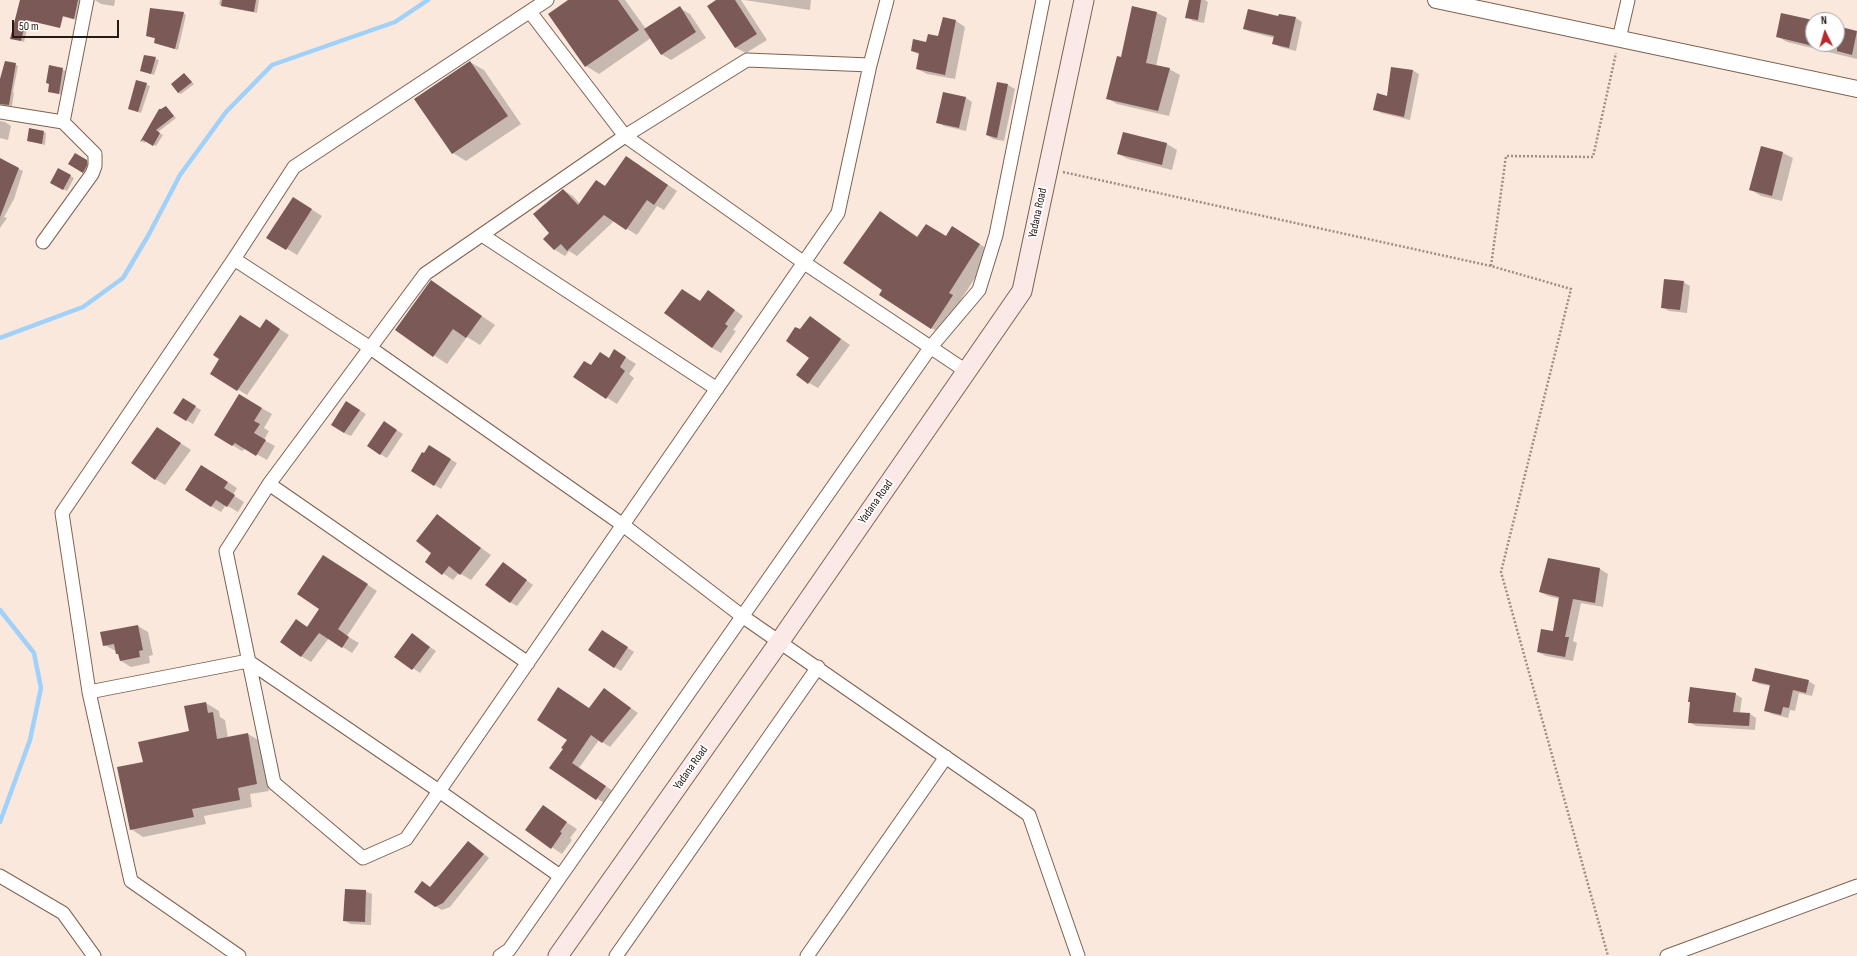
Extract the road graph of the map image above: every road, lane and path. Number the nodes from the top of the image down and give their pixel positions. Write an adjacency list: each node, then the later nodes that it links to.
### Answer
1 (87, 0): 13 (street)
2 (547, 0): 8 (street)
3 (887, 0): 10 (street)
4 (1043, 0): 22 (street)
5 (1084, 0): 15 (main road, Yadana Road)
6 (1436, 0): 9 (street)
7 (1628, 0): 9 (street)
8 (530, 12): 14 (street); 18 (street)
9 (1619, 39): 11 (street); 20 (path)
10 (870, 65): 14 (street); 19 (street)
11 (1857, 89)
12 (0, 112): 13 (street)
13 (63, 122): 17 (street)
14 (625, 136): 16 (street); 19 (street)
15 (1047, 169): 20 (path); 23 (main road, Yadana Road)
16 (482, 235): 21 (street); 24 (street)
17 (43, 242)
18 (234, 259): 21 (street); 32 (street)
19 (803, 262): 22 (street); 24 (street)
20 (1491, 266): 45 (path)
21 (369, 347): 25 (street); 26 (street)
22 (930, 348): 23 (street); 27 (street)
23 (966, 371): 28 (main road, Yadana Road)
24 (716, 389): 26 (street)
25 (269, 484): 29 (street); 30 (street)
26 (623, 525): 27 (street); 30 (street)
27 (742, 616): 28 (street); 36 (street)
28 (780, 641): 31 (street); 41 (main road, Yadana Road)
29 (248, 661): 32 (street); 34 (street); 34 (street)
30 (528, 663): 34 (street)
31 (818, 667): 33 (street); 42 (street)
32 (89, 692): 39 (street)
33 (946, 757): 43 (street); 44 (street)
34 (440, 791): 36 (street)
35 (0, 876): 38 (street)
36 (560, 876): 40 (street)
37 (1857, 886): 46 (street)
38 (94, 956)
39 (239, 956)
40 (500, 956)
41 (558, 956)
42 (616, 956)
43 (807, 956)
44 (1078, 956)
45 (1608, 956)
46 (1667, 956)

